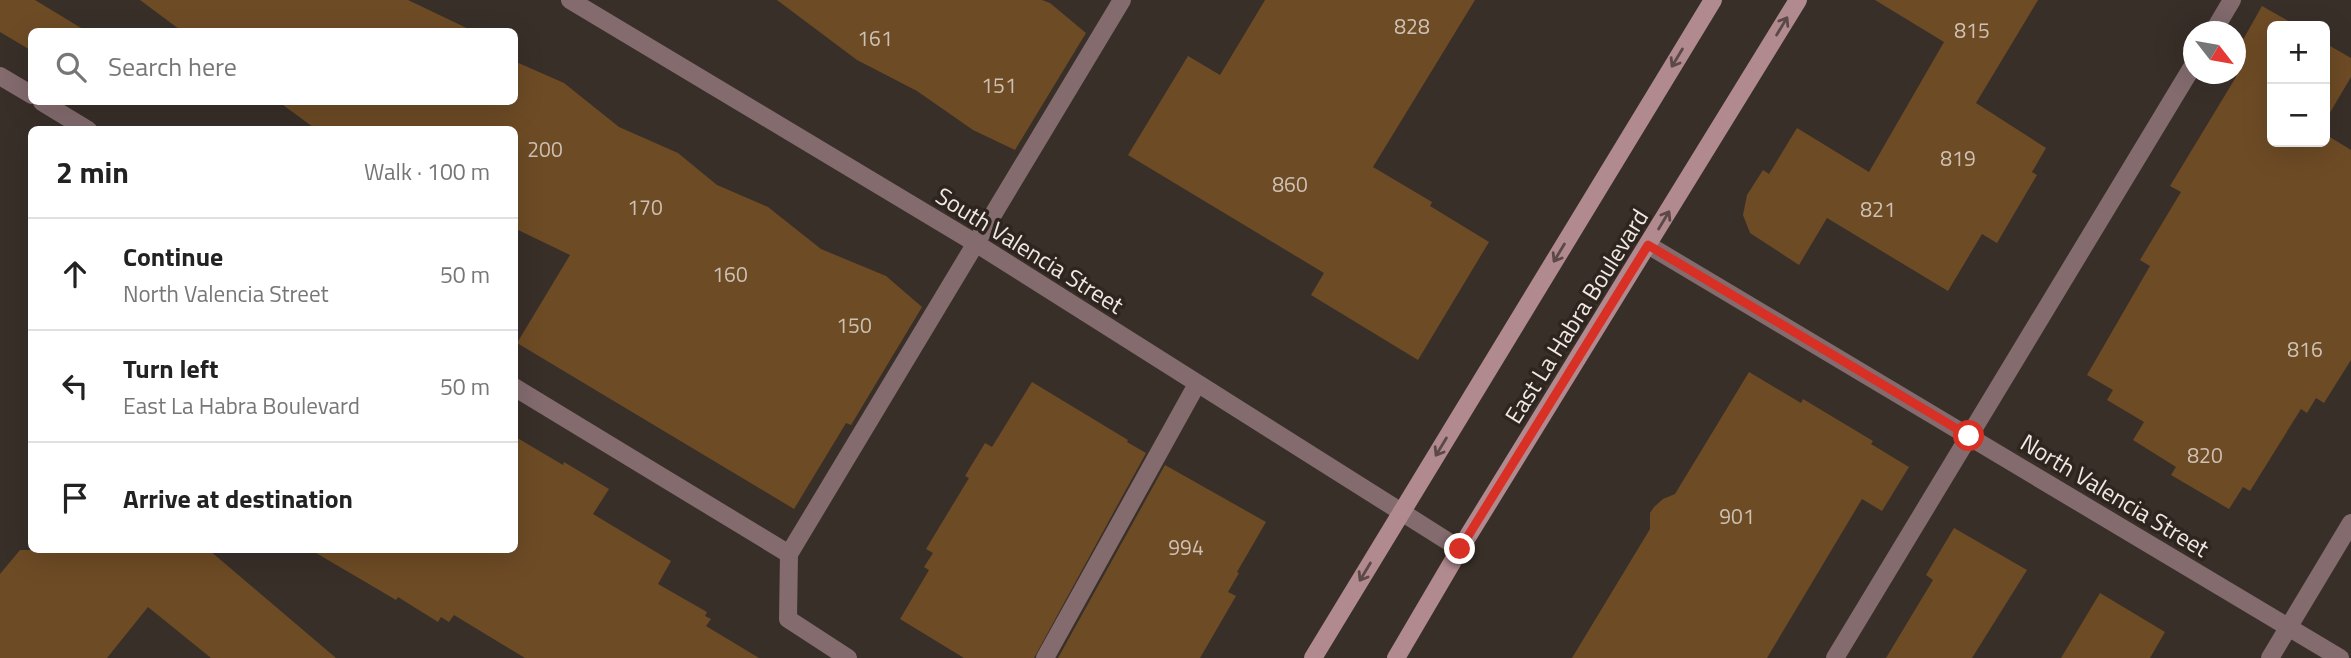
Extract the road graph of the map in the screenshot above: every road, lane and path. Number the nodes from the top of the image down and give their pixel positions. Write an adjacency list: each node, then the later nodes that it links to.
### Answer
1 (570, 0): 12 (street, South Valencia Street)
2 (1122, 0): 12 (street)
3 (1713, 0): 17 (main road, East La Habra Boulevard, one-way to 17)
4 (1798, 0): 13 (main road, East La Habra Boulevard, one-way to 4)
5 (2232, 0): 6 (street)
6 (2220, 21)
7 (0, 76): 9 (street)
8 (2183, 81): 16 (street)
9 (28, 93)
10 (46, 105): 11 (street)
11 (81, 126)
12 (977, 244): 14 (street, South Valencia Street); 20 (street)
13 (1648, 245): 16 (street, North Valencia Street); 19 (main road, East La Habra Boulevard)
14 (1197, 384): 17 (street, South Valencia Street); 23 (street)
15 (518, 389): 20 (street)
16 (1969, 436): 21 (street, North Valencia Street); 26 (street)
17 (1401, 514): 19 (street, South Valencia Street); 24 (main road, East La Habra Boulevard, one-way to 24)
18 (2351, 523): 21 (street)
19 (1460, 549): 25 (main road, East La Habra Boulevard)
20 (789, 554): 22 (street)
21 (2289, 627): 27 (street); 28 (street, North Valencia Street)
22 (848, 658)
23 (1045, 658)
24 (1313, 658)
25 (1396, 658)
26 (1835, 658)
27 (2270, 658)
28 (2340, 658)

